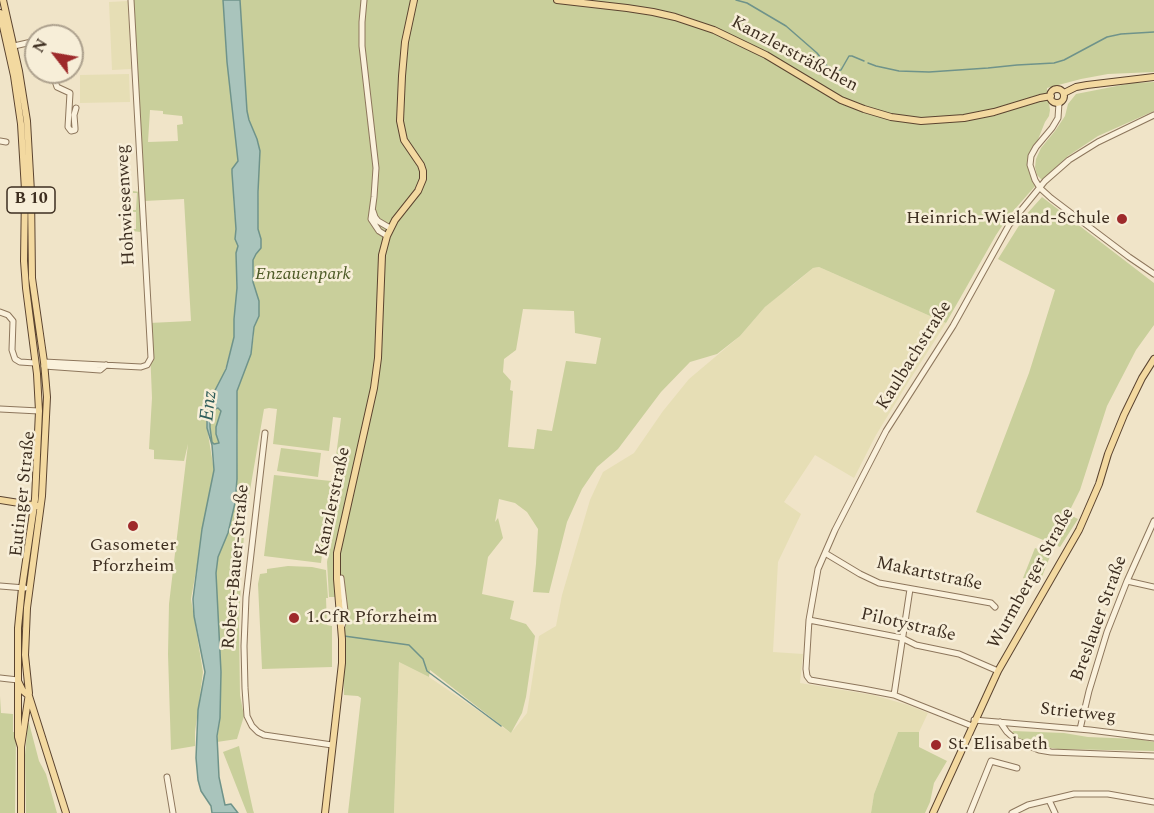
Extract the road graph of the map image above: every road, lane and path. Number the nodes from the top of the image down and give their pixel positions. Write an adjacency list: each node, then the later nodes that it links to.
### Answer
1 (3, 0): 8 (main road, Eutinger Straße / B 10)
2 (131, 0): 24 (street, Hohwiesenweg)
3 (364, 0): 17 (street)
4 (414, 0): 18 (main road)
5 (557, 0): 12 (main road, Kanzlersträßchen)
6 (0, 13): 20 (main road, Eutinger Straße / B 10)
7 (24, 44): 8 (street)
8 (14, 46): 20 (main road, Eutinger Straße / B 10)
9 (1154, 77): 11 (main road)
10 (56, 84): 14 (street)
11 (1064, 93): 12 (main road); 13 (main road)
12 (1051, 96): 13 (main road)
13 (1059, 103): 16 (street)
14 (76, 108)
15 (1154, 114): 16 (street, Kaulbachstraße)
16 (1040, 188): 21 (street); 32 (street, Kaulbachstraße)
17 (372, 206): 18 (street); 19 (street)
18 (390, 228): 19 (main road)
19 (387, 236): 41 (main road, Kanzlerstraße)
20 (28, 261): 24 (main road, Eutinger Straße / B 10); 25 (main road, Eutinger Straße / B 10)
21 (1154, 274)
22 (0, 312): 25 (street)
23 (1154, 358): 43 (main road, Wurmberger Straße)
24 (44, 364): 25 (main road); 30 (main road, Eutinger Straße / B 10)
25 (35, 365): 27 (main road, Eutinger Straße / B 10)
26 (0, 409): 27 (street)
27 (39, 411): 30 (main road, Eutinger Straße / B 10)
28 (265, 433): 55 (street, Robert-Bauer-Straße)
29 (0, 500): 30 (main road)
30 (37, 506): 37 (main road, Eutinger Straße / B 10)
31 (1154, 521): 34 (street, Breslauer Straße)
32 (825, 553): 38 (street, Makartstraße); 40 (street, Kaulbachstraße)
33 (341, 579): 41 (street)
34 (1127, 581): 36 (street); 53 (street, Breslauer Straße)
35 (0, 586): 37 (street)
36 (1154, 586)
37 (25, 588): 45 (main road, Eutinger Straße / B 10); 48 (main road, Eutinger Straße / B 10)
38 (910, 589): 39 (street, Makartstraße); 42 (street)
39 (995, 607)
40 (809, 620): 42 (street, Pilotystraße); 46 (street, Kaulbachstraße)
41 (342, 626): 55 (main road, Kanzlerstraße)
42 (902, 638): 43 (street, Pilotystraße); 47 (street)
43 (998, 671): 52 (main road, Wurmberger Straße)
44 (0, 678): 45 (street)
45 (18, 680): 48 (main road); 49 (main road, B 10)
46 (810, 680): 47 (street, Strietweg)
47 (894, 695): 52 (street, Strietweg)
48 (29, 696): 50 (main road)
49 (18, 710): 50 (main road); 56 (main road, B 10)
50 (30, 710): 56 (main road, B 10); 63 (main road)
51 (1000, 722): 52 (street, Strietweg); 53 (street, Strietweg); 57 (street, Strietweg)
52 (973, 723): 66 (main road, Wurmberger Straße)
53 (1080, 729): 54 (street, Strietweg)
54 (1154, 738)
55 (332, 745): 65 (main road, Kanzlerstraße)
56 (21, 747): 62 (main road, B 10)
57 (1154, 756)
58 (1017, 768): 67 (street)
59 (167, 777): 64 (street)
60 (1049, 800): 61 (street); 68 (street); 69 (street)
61 (1154, 802)
62 (21, 813)
63 (66, 813)
64 (173, 813)
65 (325, 813)
66 (933, 813)
67 (970, 813)
68 (1012, 813)
69 (1055, 813)

